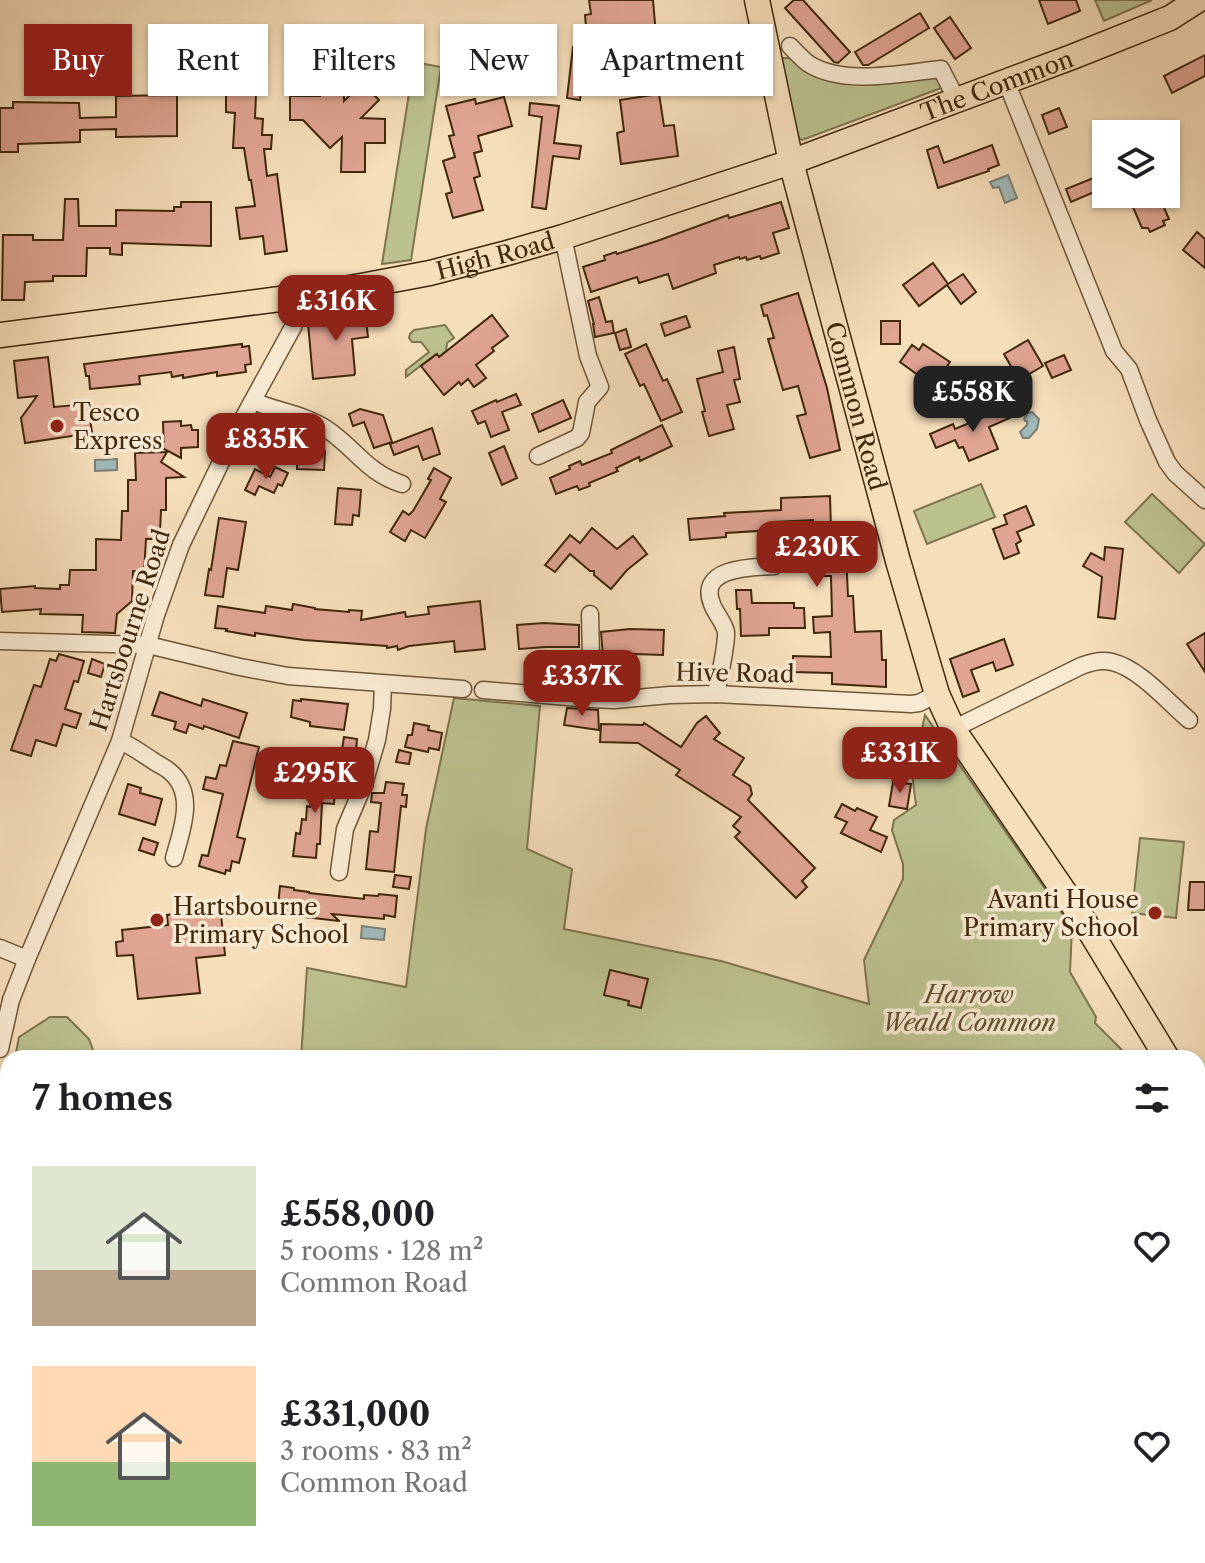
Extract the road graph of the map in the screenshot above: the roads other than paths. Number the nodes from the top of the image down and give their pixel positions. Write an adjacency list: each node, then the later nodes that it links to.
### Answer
1 (757, 0): 6 (main road, Common Road)
2 (1198, 0): 4 (main road, The Common)
3 (790, 46): 5 (street)
4 (1006, 81): 5 (main road, The Common); 13 (street)
5 (957, 100): 6 (main road, The Common)
6 (791, 162): 7 (main road, High Road); 22 (main road, Common Road)
7 (563, 237): 8 (main road, High Road); 11 (street)
8 (295, 297): 9 (main road, High Road); 10 (street, Hartsbourne Road)
9 (0, 335)
10 (253, 401): 12 (street); 17 (street, Hartsbourne Road)
11 (538, 456)
12 (402, 484)
13 (1205, 500)
14 (774, 566): 21 (street)
15 (590, 614): 23 (street)
16 (0, 641): 17 (street)
17 (148, 645): 18 (street); 26 (street, Hartsbourne Road)
18 (383, 684): 19 (street); 28 (street)
19 (463, 689)
20 (483, 690): 23 (street, Hive Road)
21 (716, 694): 22 (street, Hive Road); 23 (street, Hive Road)
22 (937, 694): 25 (main road, Common Road)
23 (592, 699)
24 (1189, 720): 25 (street)
25 (953, 729): 32 (main road, Common Road)
26 (120, 741): 27 (street); 30 (street, Hartsbourne Road)
27 (174, 858)
28 (339, 872)
29 (0, 948): 30 (street)
30 (27, 959): 31 (street, Hartsbourne Road)
31 (0, 1049)
32 (1162, 1050)

